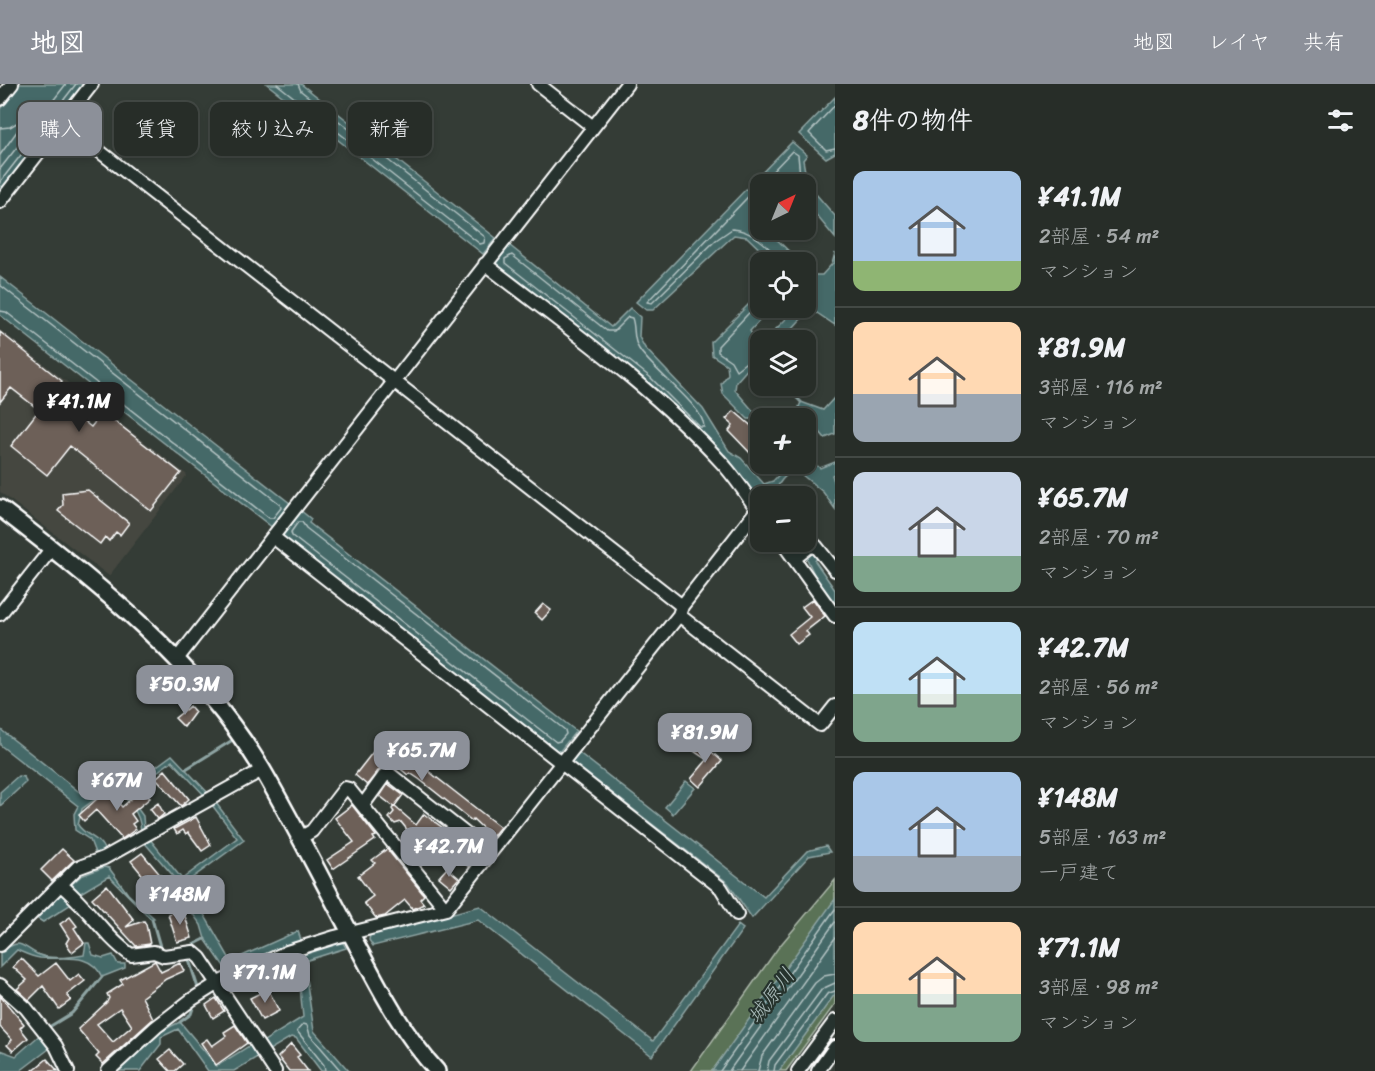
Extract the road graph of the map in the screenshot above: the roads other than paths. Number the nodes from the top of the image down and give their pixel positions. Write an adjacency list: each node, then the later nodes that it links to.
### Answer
1 (12, 84): 5 (street)
2 (92, 84): 6 (street)
3 (538, 84): 7 (street)
4 (627, 84): 7 (street)
5 (0, 99)
6 (78, 102)
7 (593, 127): 11 (street)
8 (102, 153): 12 (street)
9 (36, 156): 10 (street)
10 (0, 202)
11 (485, 264): 12 (street); 13 (street)
12 (394, 381): 16 (street); 20 (street)
13 (750, 500)
14 (0, 508): 17 (street)
15 (750, 523): 20 (street)
16 (273, 537): 23 (street); 25 (street)
17 (52, 548): 21 (street); 23 (street)
18 (802, 553): 19 (street); 22 (street)
19 (835, 570)
20 (680, 610): 24 (street); 25 (street)
21 (0, 614)
22 (835, 616)
23 (177, 658): 26 (street)
24 (835, 706)
25 (568, 755): 29 (street); 32 (street)
26 (262, 770): 28 (street); 30 (street)
27 (363, 805): 28 (street); 29 (street); 31 (street)
28 (300, 838): 33 (street)
29 (490, 853): 31 (street)
30 (61, 885): 34 (street); 35 (street)
31 (446, 909): 33 (street)
32 (737, 914)
33 (350, 933): 35 (street); 42 (street)
34 (0, 945)
35 (218, 983): 40 (street); 41 (street)
36 (0, 985): 39 (street)
37 (835, 1021): 43 (street)
38 (835, 1047): 44 (street)
39 (68, 1071)
40 (108, 1071)
41 (275, 1071)
42 (437, 1071)
43 (798, 1071)
44 (818, 1071)

